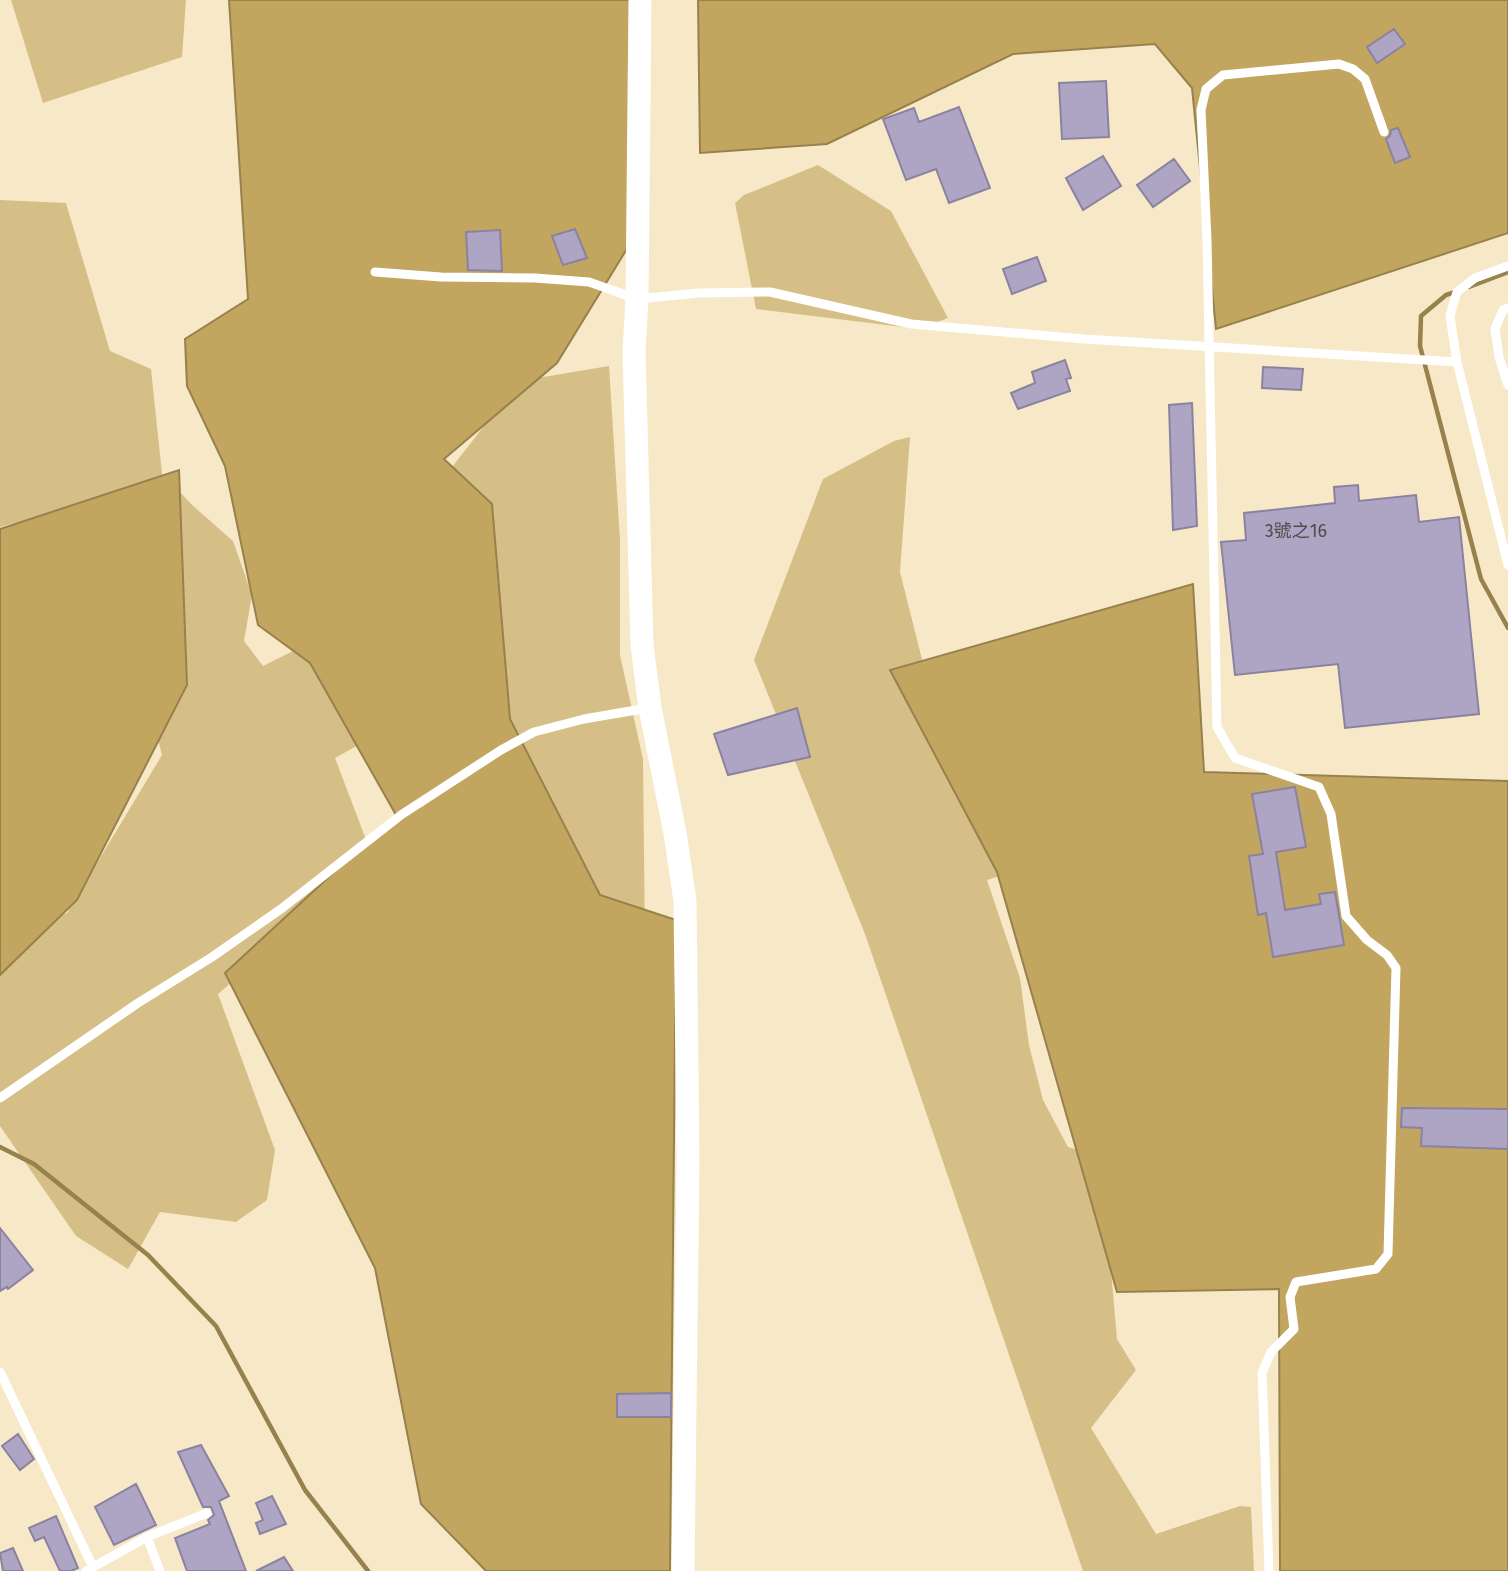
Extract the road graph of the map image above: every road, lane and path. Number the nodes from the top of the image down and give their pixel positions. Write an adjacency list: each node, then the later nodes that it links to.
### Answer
1 (639, 0): 5 (street)
2 (1384, 132): 7 (lane)
3 (1508, 266): 8 (lane)
4 (375, 272): 5 (lane)
5 (638, 299): 7 (lane); 11 (street)
6 (1508, 308): 9 (lane)
7 (1209, 347): 8 (lane); 19 (lane)
8 (1457, 362): 10 (lane)
9 (1508, 385)
10 (1508, 565)
11 (650, 708): 12 (lane); 18 (street)
12 (0, 1098)
13 (0, 1372): 16 (lane)
14 (207, 1513): 15 (lane)
15 (146, 1537): 16 (lane); 17 (lane)
16 (90, 1569)
17 (160, 1571)
18 (683, 1571)
19 (1269, 1571)

